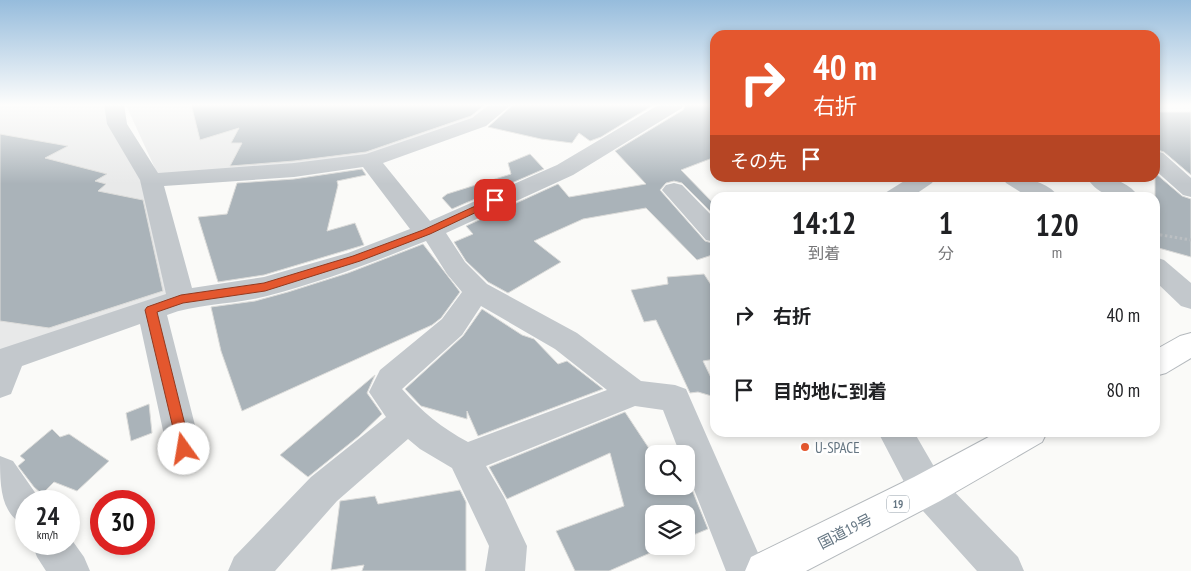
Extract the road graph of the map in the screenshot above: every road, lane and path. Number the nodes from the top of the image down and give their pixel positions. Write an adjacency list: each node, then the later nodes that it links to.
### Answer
1 (122, 131): 6 (street)
2 (456, 131): 4 (street)
3 (631, 131): 16 (street)
4 (369, 160): 6 (street); 16 (street)
5 (1160, 162): 11 (street)
6 (151, 180): 21 (street)
7 (918, 182): 12 (street)
8 (1021, 182): 13 (street)
9 (1104, 182): 14 (street)
10 (674, 190): 15 (street)
11 (1191, 190)
12 (902, 192)
13 (1038, 192)
14 (1119, 192)
15 (710, 229)
16 (429, 231): 20 (street); 21 (street)
17 (1160, 235): 18 (path)
18 (1191, 240)
19 (1160, 271): 22 (street)
20 (477, 292): 27 (street); 28 (street)
21 (181, 299): 23 (street)
22 (1191, 299)
23 (151, 310): 26 (street); 31 (street)
24 (1191, 344): 25 (highway)
25 (1160, 361)
26 (3, 369)
27 (634, 393): 32 (street); 40 (street)
28 (408, 419): 32 (street); 38 (street)
29 (898, 437): 34 (street)
30 (1021, 437): 34 (highway, 国道19号 / 19)
31 (184, 449)
32 (466, 458): 39 (street)
33 (0, 472): 35 (street)
34 (927, 489): 41 (highway, 国道19号 / 19); 42 (street)
35 (15, 493)
36 (59, 555): 37 (street)
37 (70, 571)
38 (248, 571)
39 (505, 571)
40 (746, 571)
41 (765, 571)
42 (1004, 571)

